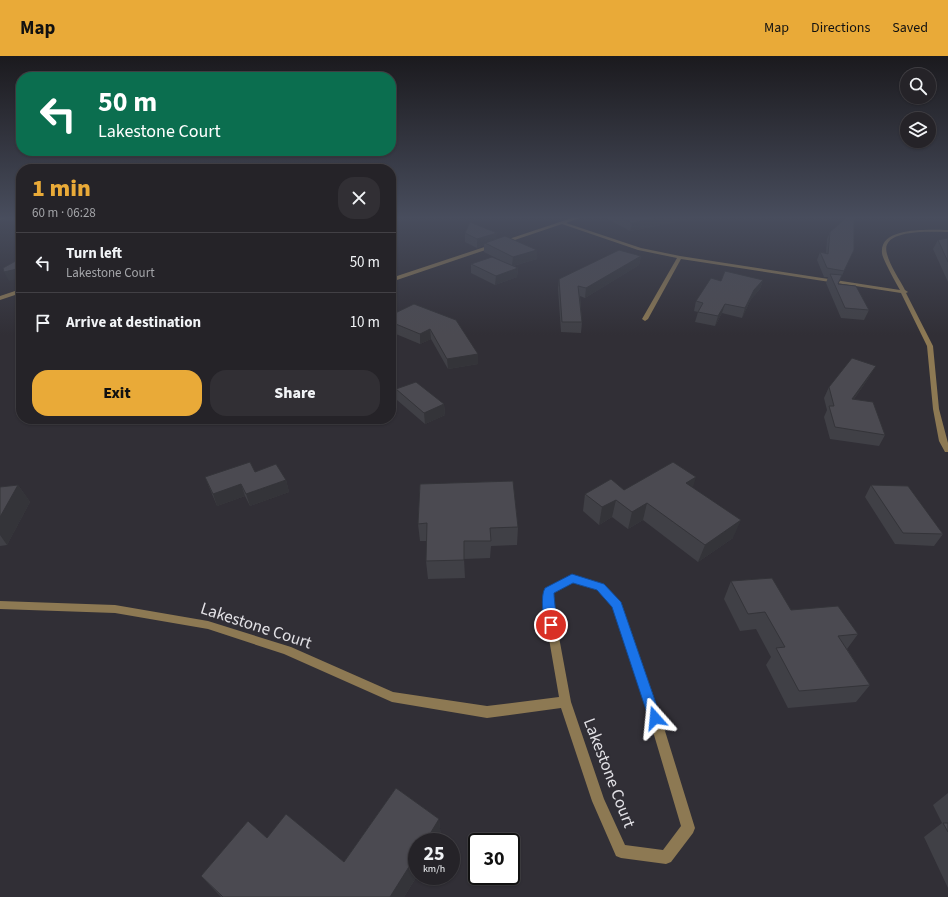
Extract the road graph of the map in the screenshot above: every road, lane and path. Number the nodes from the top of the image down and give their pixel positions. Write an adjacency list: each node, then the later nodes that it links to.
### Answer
1 (462, 256): 5 (street)
2 (676, 256): 4 (street)
3 (886, 256): 6 (street)
4 (680, 257): 6 (street); 9 (street)
5 (396, 278)
6 (905, 292): 10 (street)
7 (16, 293): 8 (street)
8 (0, 298)
9 (644, 319)
10 (948, 450)
11 (0, 605): 12 (street, Lakestone Court)
12 (565, 702): 12 (street, Lakestone Court)

